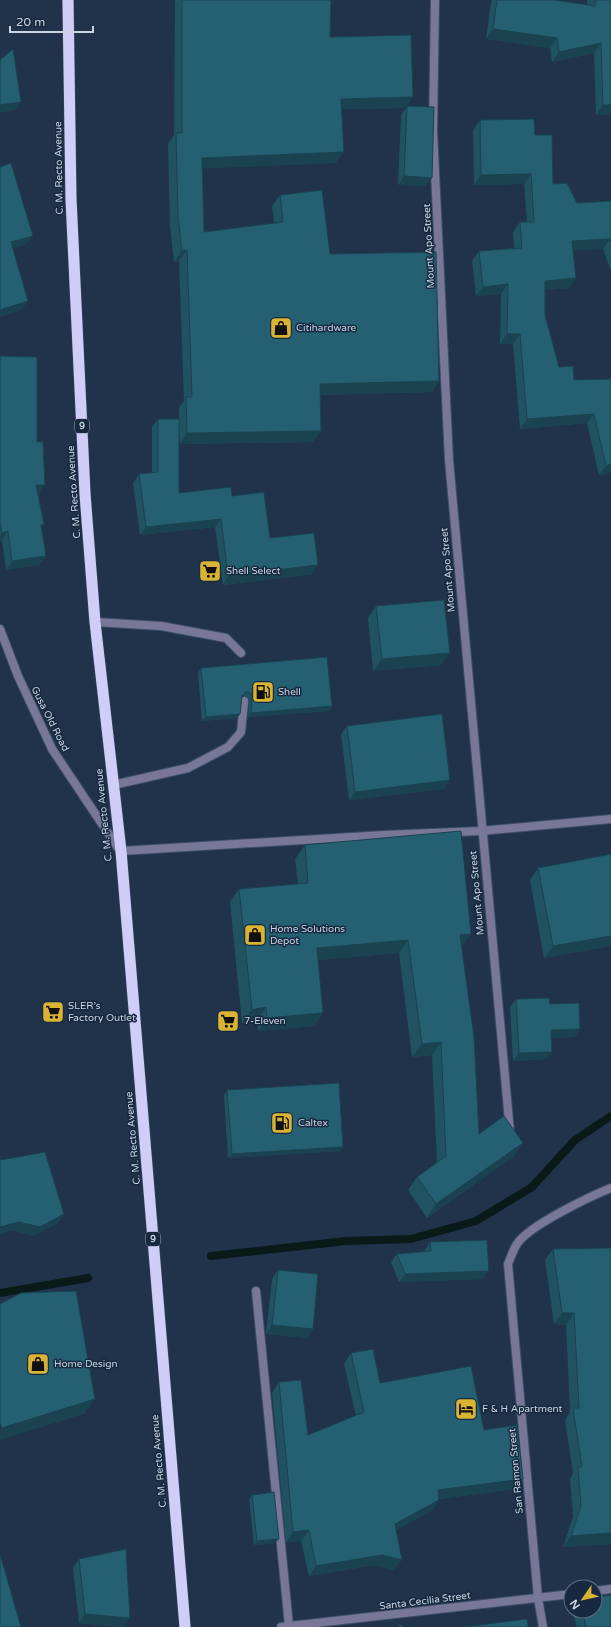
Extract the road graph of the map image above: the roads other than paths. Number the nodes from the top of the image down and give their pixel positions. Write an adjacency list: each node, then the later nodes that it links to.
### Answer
1 (68, 0): 3 (highway, C. M. Recto Avenue / 9)
2 (435, 0): 9 (street, Mount Apo Street)
3 (95, 622): 5 (street); 7 (highway, C. M. Recto Avenue / 9)
4 (0, 629): 10 (street, Gusa Old Road)
5 (241, 652)
6 (244, 701): 7 (street)
7 (113, 785): 10 (highway, C. M. Recto Avenue / 9)
8 (611, 819): 9 (street)
9 (481, 832): 10 (street); 11 (street, Mount Apo Street)
10 (120, 851): 16 (highway, C. M. Recto Avenue / 9)
11 (510, 1137)
12 (611, 1188): 15 (street, San Ramon Street)
13 (256, 1291): 17 (street)
14 (563, 1595): 15 (street, Santa Cecilia Street)
15 (538, 1598): 17 (street, Santa Cecilia Street); 18 (street, San Ramon Street)
16 (185, 1627)
17 (286, 1627)
18 (542, 1627)

